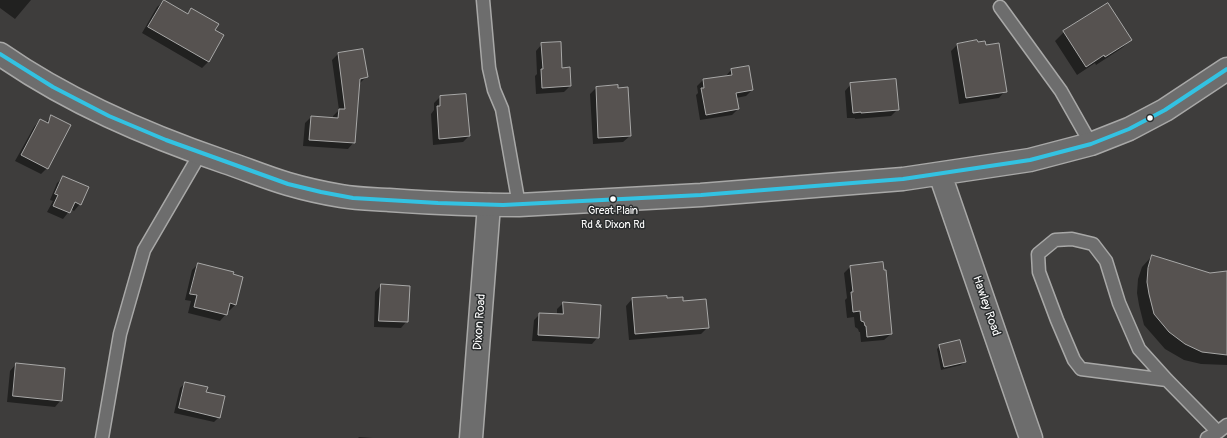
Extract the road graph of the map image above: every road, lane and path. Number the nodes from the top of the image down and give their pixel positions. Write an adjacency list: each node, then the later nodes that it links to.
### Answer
1 (483, 0): 9 (lane)
2 (1000, 7): 5 (lane)
3 (0, 54): 6 (street)
4 (1227, 69): 5 (street)
5 (1091, 144): 7 (street)
6 (200, 154): 8 (street); 12 (lane)
7 (940, 174): 9 (street); 14 (street, Hawley Road)
8 (489, 205): 9 (street); 13 (street, Dixon Road)
9 (519, 205)
10 (1166, 380): 10 (lane); 11 (lane)
11 (1222, 429): 15 (lane)
12 (102, 438)
13 (471, 438)
14 (1031, 438)
15 (1207, 438)

